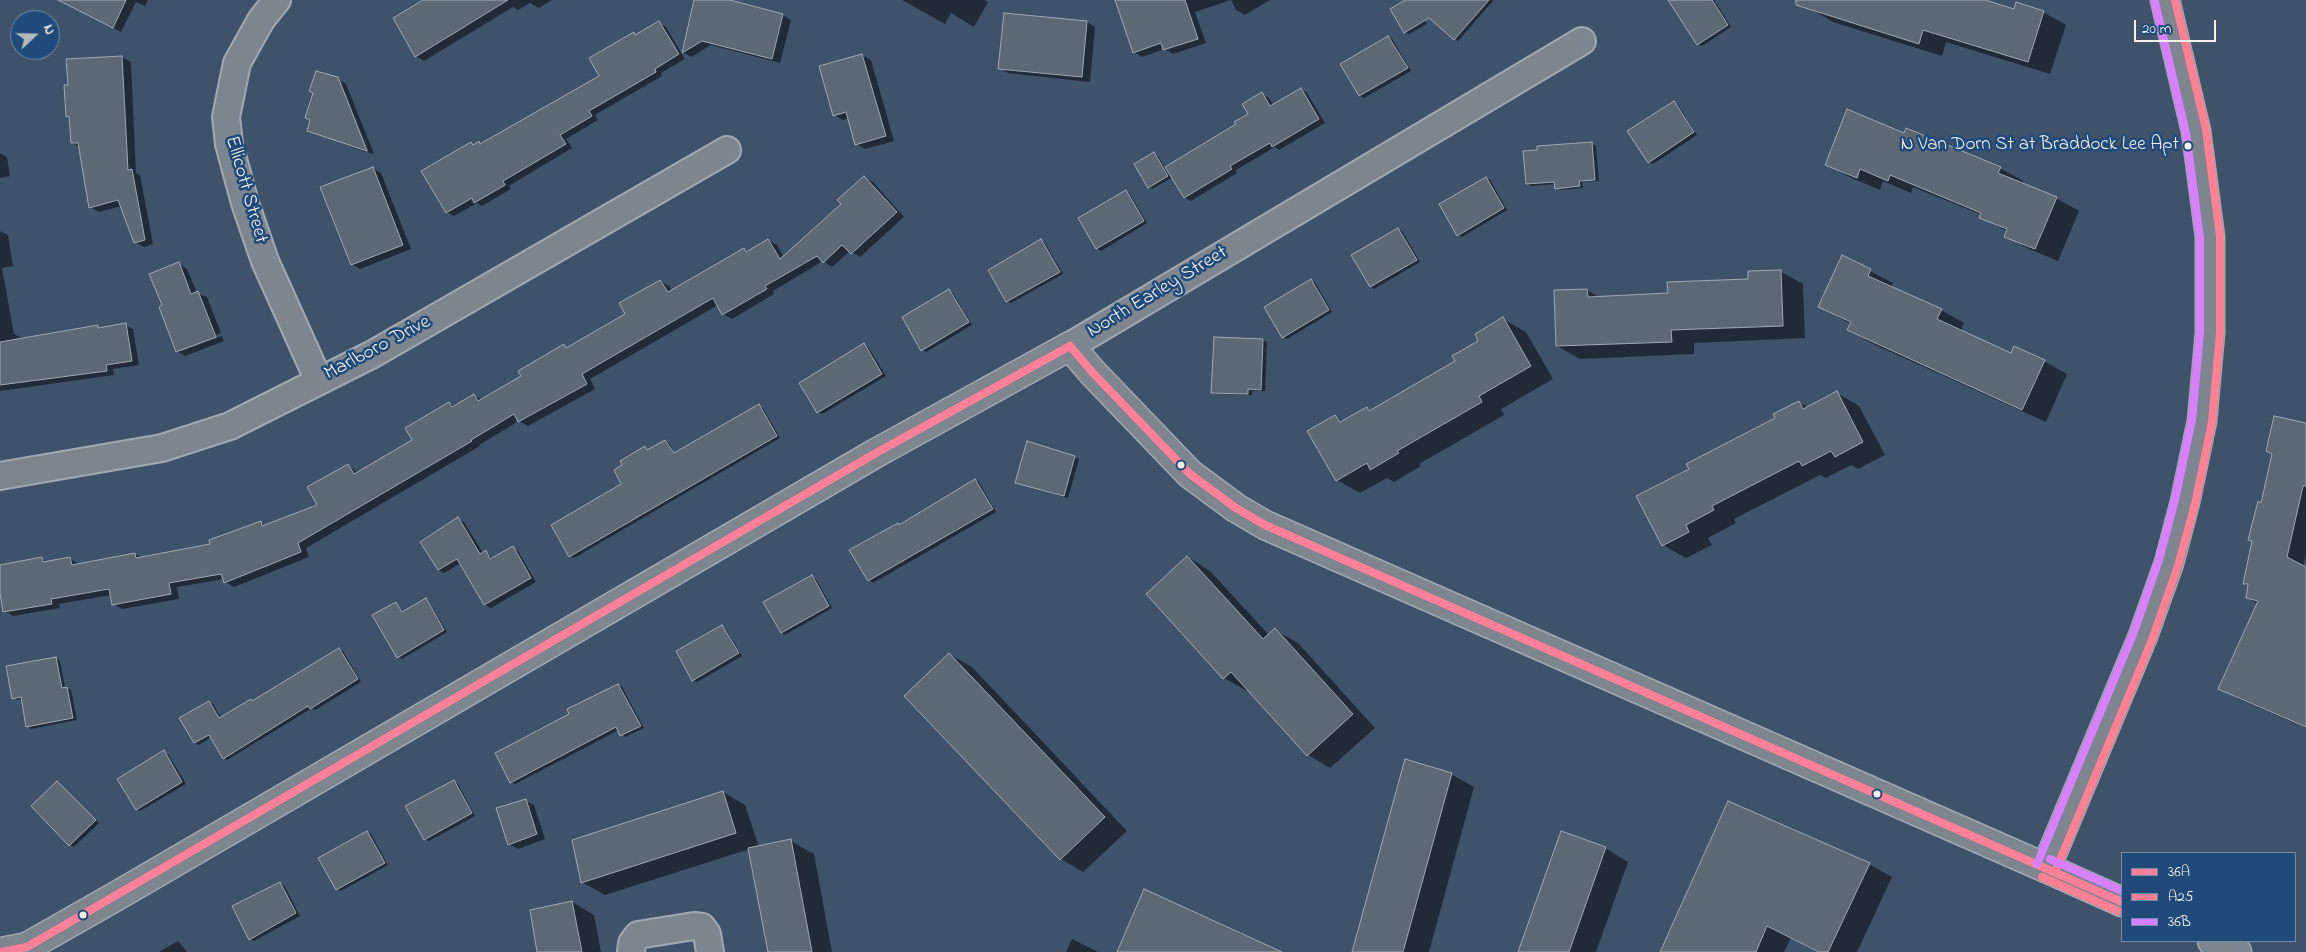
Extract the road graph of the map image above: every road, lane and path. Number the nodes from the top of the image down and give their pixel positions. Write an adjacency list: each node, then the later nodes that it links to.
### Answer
1 (277, 0): 6 (street, Ellicott Street)
2 (2165, 0): 8 (street)
3 (1582, 41): 5 (street, North Earley Street)
4 (728, 150): 6 (street, Marlboro Drive)
5 (1070, 346): 8 (street); 11 (street, North Earley Street)
6 (319, 381): 7 (street, Marlboro Drive)
7 (0, 476)
8 (2046, 868): 9 (street)
9 (2121, 902)
10 (2214, 942): 14 (street)
11 (1, 952)
12 (631, 952): 13 (street)
13 (710, 952)
14 (2237, 952)

